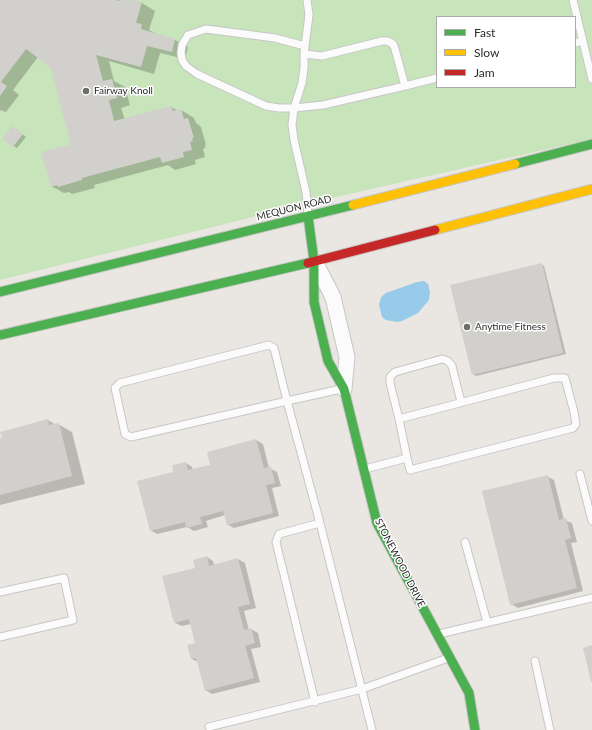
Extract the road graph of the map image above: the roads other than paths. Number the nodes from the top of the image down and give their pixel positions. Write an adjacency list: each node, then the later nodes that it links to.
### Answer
1 (307, 0): 5 (lane)
2 (573, 0): 3 (lane)
3 (583, 41): 4 (lane); 8 (lane)
4 (576, 43)
5 (305, 46): 6 (lane); 10 (lane)
6 (304, 54): 9 (lane); 10 (lane)
7 (436, 78): 9 (lane)
8 (592, 79)
9 (405, 86): 10 (lane)
10 (294, 108): 13 (lane)
11 (592, 144): 13 (main road, MEQUON ROAD)
12 (592, 189): 14 (main road)
13 (308, 216): 14 (main road, STONEWOOD DRIVE); 15 (main road, MEQUON ROAD)
14 (314, 260): 16 (main road); 17 (street, STONEWOOD DRIVE)
15 (0, 292)
16 (0, 335)
17 (344, 389): 18 (lane); 22 (main road, STONEWOOD DRIVE)
18 (287, 401): 18 (lane); 25 (lane)
19 (461, 402): 20 (lane); 20 (lane); 21 (lane)
20 (399, 418): 21 (lane)
21 (407, 458): 22 (lane)
22 (363, 469): 30 (main road, STONEWOOD DRIVE)
23 (580, 474): 24 (lane)
24 (592, 521)
25 (320, 523): 34 (lane); 35 (lane)
26 (465, 542): 29 (lane)
27 (0, 592): 31 (lane)
28 (592, 598): 29 (lane)
29 (487, 622): 30 (lane)
30 (437, 634): 32 (main road, STONEWOOD DRIVE)
31 (0, 637)
32 (450, 657): 34 (lane); 38 (main road, STONEWOOD DRIVE)
33 (535, 661): 39 (lane)
34 (362, 689): 35 (lane); 37 (lane)
35 (315, 702): 36 (lane)
36 (209, 727)
37 (372, 730)
38 (475, 730)
39 (550, 730)

